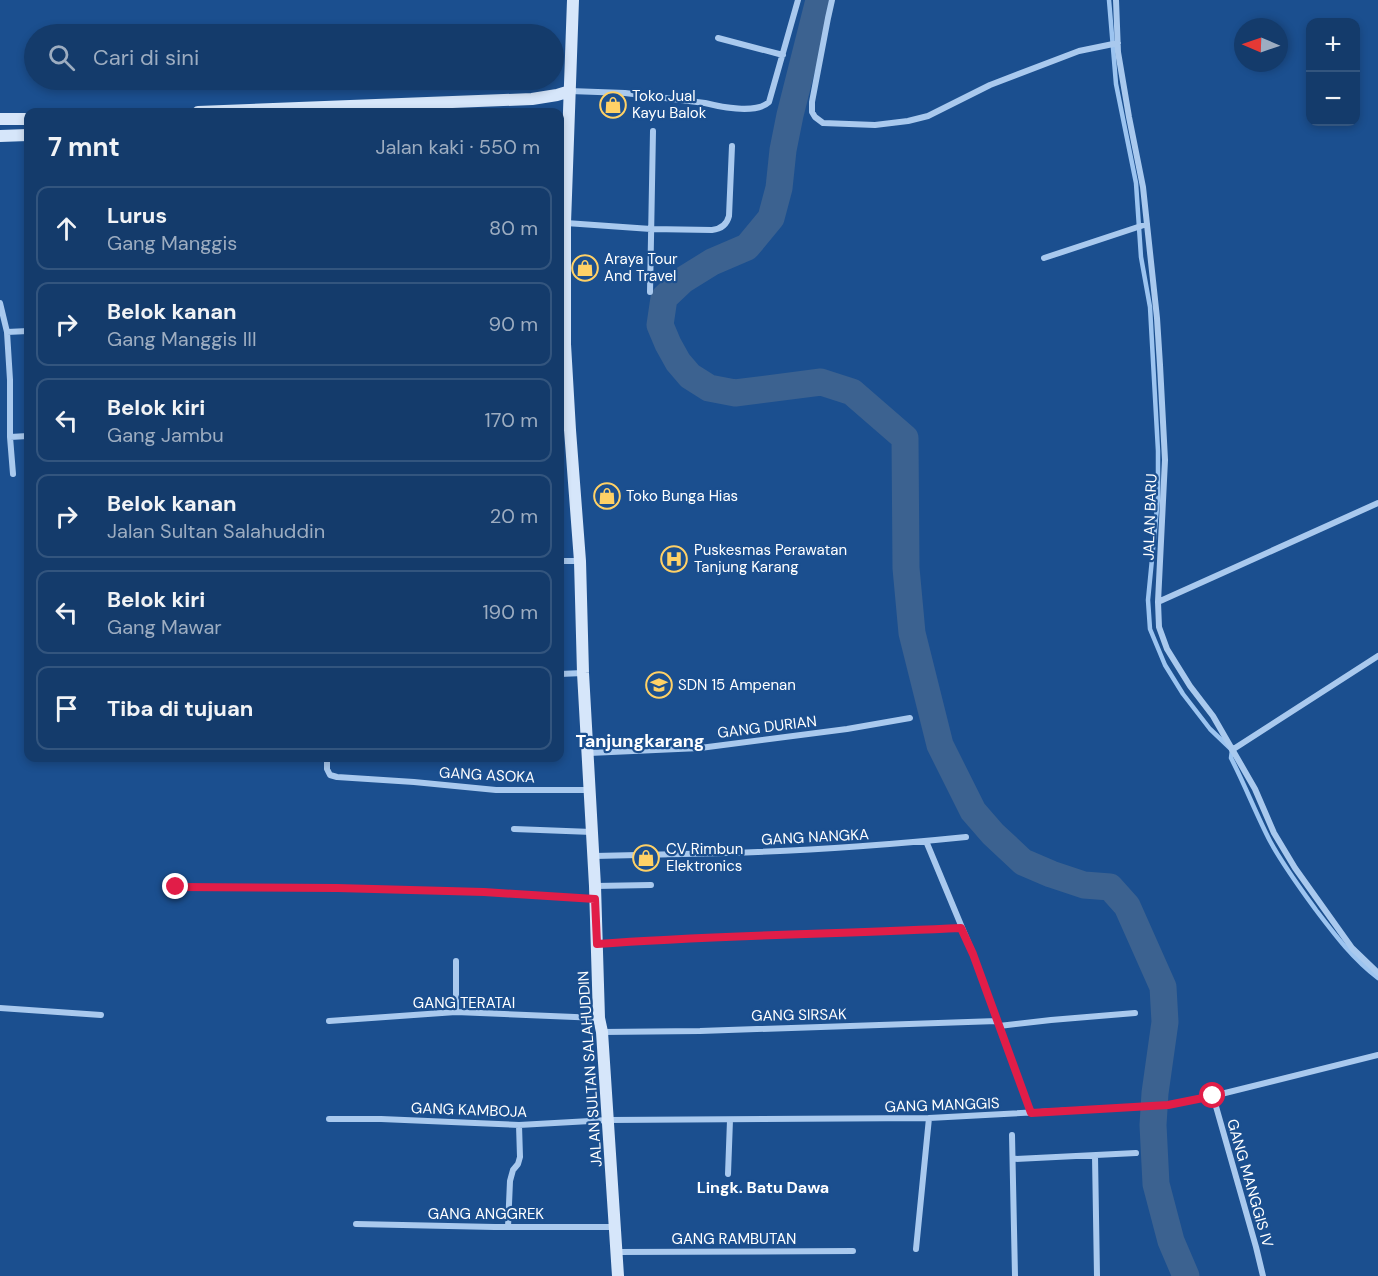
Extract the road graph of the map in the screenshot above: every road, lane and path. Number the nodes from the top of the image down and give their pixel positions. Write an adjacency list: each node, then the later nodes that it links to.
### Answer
1 (573, 0): 8 (main road, JALAN SULTAN SALAHUDDIN)
2 (798, 0): 7 (street)
3 (832, 0): 6 (street)
4 (1116, 0): 6 (street, JALAN BARU)
5 (718, 38): 7 (street)
6 (1113, 44): 18 (street, JALAN BARU)
7 (783, 55): 8 (street)
8 (570, 91): 9 (main road); 12 (main road, JALAN SULTAN SALAHUDDIN)
9 (301, 108)
10 (0, 119): 11 (main road)
11 (24, 119)
12 (564, 122): 17 (main road, JALAN SULTAN SALAHUDDIN)
13 (653, 131): 19 (street)
14 (24, 135): 15 (main road)
15 (0, 136)
16 (732, 146): 19 (street)
17 (565, 223): 19 (street); 21 (main road, JALAN SULTAN SALAHUDDIN)
18 (1144, 225): 20 (street); 33 (street, JALAN BARU)
19 (651, 228): 22 (street)
20 (1044, 258)
21 (564, 264)
22 (650, 292)
23 (0, 303): 25 (street)
24 (24, 331): 25 (street)
25 (7, 332): 28 (street)
26 (564, 369): 32 (main road, JALAN SULTAN SALAHUDDIN)
27 (24, 436): 28 (street)
28 (10, 437): 29 (street)
29 (13, 474)
30 (1378, 503): 33 (street)
31 (564, 561): 32 (street)
32 (580, 561): 35 (main road, JALAN SULTAN SALAHUDDIN)
33 (1158, 602): 38 (street, JALAN BARU)
34 (1378, 656): 38 (street)
35 (583, 673): 36 (street); 39 (main road, JALAN SULTAN SALAHUDDIN)
36 (564, 674)
37 (910, 718): 39 (street, GANG DURIAN)
38 (1232, 750): 53 (street, JALAN BARU)
39 (589, 753): 41 (main road, JALAN SULTAN SALAHUDDIN)
40 (327, 762): 41 (street, GANG ASOKA)
41 (590, 790): 43 (main road, JALAN SULTAN SALAHUDDIN)
42 (514, 829): 43 (street)
43 (592, 832): 46 (main road, JALAN SULTAN SALAHUDDIN)
44 (966, 837): 45 (street, GANG NANGKA)
45 (926, 841): 46 (street, GANG NANGKA); 50 (street)
46 (593, 856): 49 (main road, JALAN SULTAN SALAHUDDIN)
47 (651, 885): 49 (street)
48 (176, 887): 49 (street)
49 (595, 893): 51 (main road, JALAN SULTAN SALAHUDDIN)
50 (961, 928): 51 (street); 60 (street)
51 (597, 944): 58 (main road, JALAN SULTAN SALAHUDDIN)
52 (456, 961): 55 (street)
53 (1378, 973)
54 (0, 1008): 57 (street)
55 (456, 1012): 58 (street, GANG TERATAI); 59 (street, GANG TERATAI)
56 (1135, 1013): 60 (street, GANG SIRSAK)
57 (100, 1015)
58 (599, 1018): 61 (main road, JALAN SULTAN SALAHUDDIN)
59 (329, 1021)
60 (998, 1024): 61 (street, GANG SIRSAK); 64 (street)
61 (602, 1032): 67 (main road, JALAN SULTAN SALAHUDDIN)
62 (1378, 1055): 63 (street, GANG MANGGIS)
63 (1213, 1096): 64 (street, GANG MANGGIS); 84 (street, GANG MANGGIS IV)
64 (1031, 1113): 65 (street, GANG MANGGIS)
65 (928, 1118): 68 (street, GANG MANGGIS); 78 (street)
66 (329, 1119): 69 (street, GANG KAMBOJA)
67 (608, 1120): 68 (street, GANG MANGGIS); 69 (street, GANG KAMBOJA); 77 (main road, JALAN SULTAN SALAHUDDIN)
68 (730, 1120): 74 (street)
69 (519, 1125): 76 (street)
70 (1012, 1135): 73 (street)
71 (1136, 1153): 72 (street)
72 (1095, 1156): 73 (street); 83 (street)
73 (1014, 1159): 82 (street)
74 (728, 1174)
75 (356, 1224): 76 (street, GANG ANGGREK)
76 (508, 1227): 77 (street, GANG ANGGREK)
77 (615, 1227): 80 (main road, JALAN SULTAN SALAHUDDIN)
78 (916, 1249)
79 (853, 1251): 80 (street, GANG RAMBUTAN)
80 (616, 1252): 81 (main road, JALAN SULTAN SALAHUDDIN)
81 (618, 1276)
82 (1015, 1276)
83 (1097, 1276)
84 (1263, 1276)

